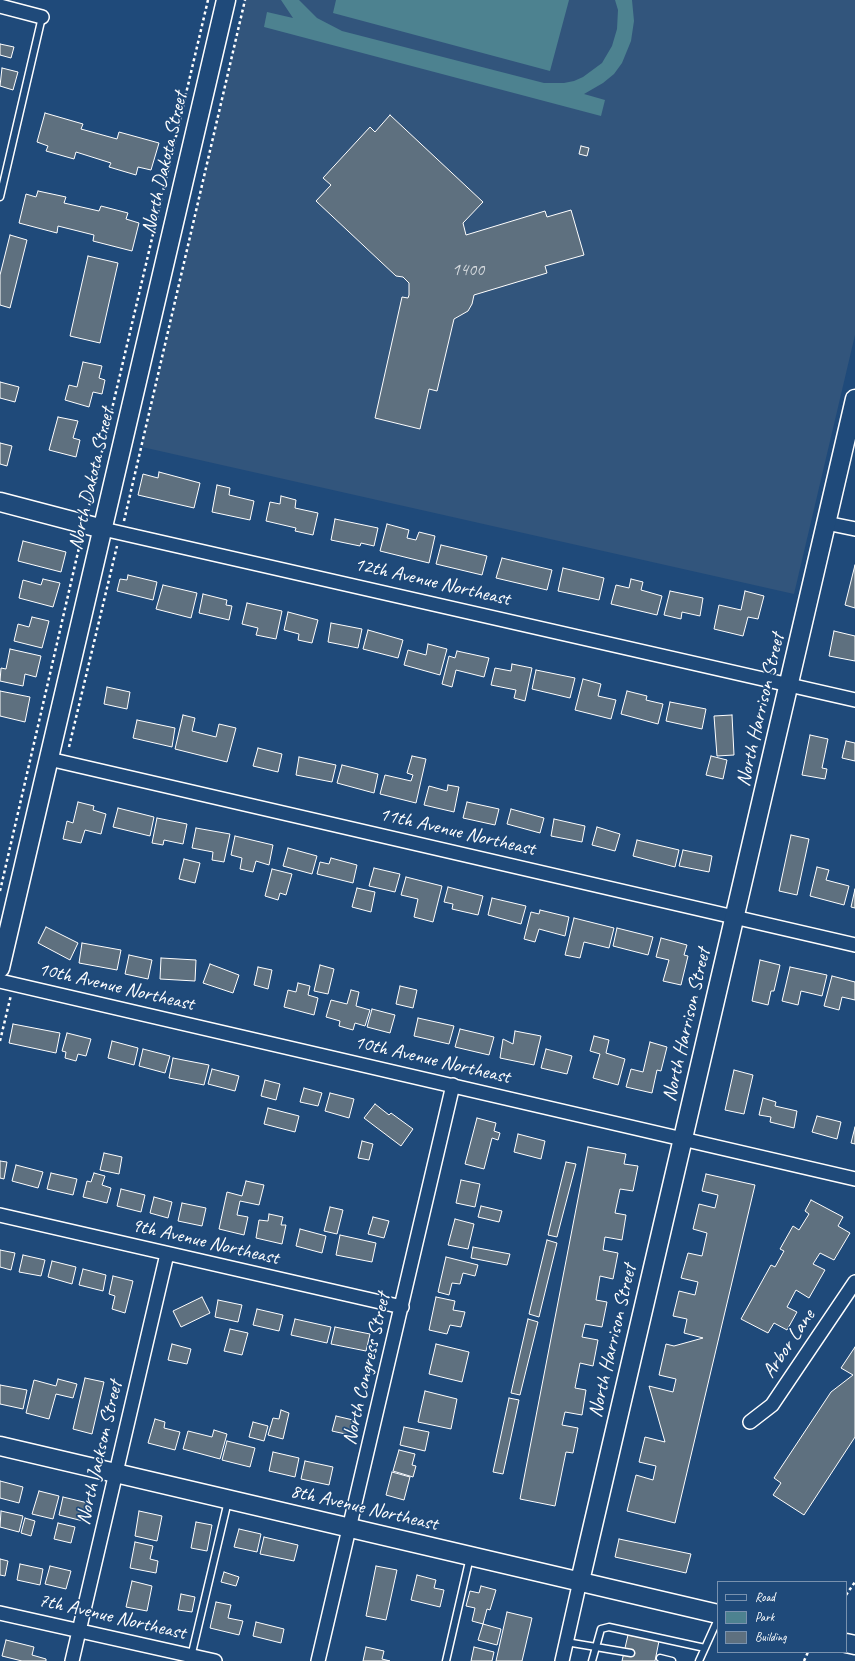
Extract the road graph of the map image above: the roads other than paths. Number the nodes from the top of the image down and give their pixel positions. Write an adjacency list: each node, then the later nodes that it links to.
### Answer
1 (226, 0): 8 (street, North Dakota Street)
2 (0, 6): 3 (street)
3 (42, 17): 4 (lane)
4 (0, 197)
5 (855, 399): 7 (street, North Harrison Street)
6 (0, 502): 8 (street, 12th Avenue Northeast)
7 (826, 523): 9 (street); 10 (street, North Harrison Street)
8 (103, 529): 10 (street, 12th Avenue Northeast); 12 (street, North Dakota Street)
9 (855, 529)
10 (789, 686): 11 (street, 12th Avenue Northeast); 13 (street, North Harrison Street)
11 (855, 700)
12 (49, 759): 13 (street, 11th Avenue Northeast); 15 (street, North Dakota Street)
13 (735, 917): 14 (street, 11th Avenue Northeast); 18 (street, North Harrison Street)
14 (855, 945)
15 (0, 968)
16 (0, 981): 17 (street, 10th Avenue Northeast)
17 (453, 1085): 18 (street, 10th Avenue Northeast); 23 (street, North Congress Street)
18 (682, 1140): 19 (street, 10th Avenue Northeast); 30 (street, North Harrison Street)
19 (855, 1179)
20 (0, 1215): 21 (street, 9th Avenue Northeast)
21 (167, 1254): 23 (street, 9th Avenue Northeast); 26 (street, North Jackson Street)
22 (855, 1282): 24 (street, Arbor Lane)
23 (402, 1307): 28 (street, North Congress Street)
24 (750, 1422)
25 (0, 1446): 26 (street, 8th Avenue Northeast)
26 (116, 1473): 27 (street, 8th Avenue Northeast); 34 (street, North Jackson Street)
27 (228, 1499): 28 (street, 8th Avenue Northeast); 39 (lane)
28 (349, 1527): 29 (street, 8th Avenue Northeast); 43 (street, North Congress Street)
29 (470, 1556): 30 (street, 8th Avenue Northeast); 44 (lane)
30 (580, 1581): 32 (street, 8th Avenue Northeast); 35 (street, North Harrison Street)
31 (0, 1613): 34 (street, 7th Avenue Northeast)
32 (717, 1614)
33 (717, 1621): 37 (lane)
34 (79, 1630): 39 (street, 7th Avenue Northeast); 41 (street, North Jackson Street)
35 (566, 1642): 36 (lane); 45 (street, North Harrison Street)
36 (596, 1647): 37 (lane); 38 (lane); 46 (lane)
37 (705, 1648): 48 (lane)
38 (631, 1653)
39 (191, 1658): 42 (street, 7th Avenue Northeast)
40 (660, 1658): 47 (lane)
41 (72, 1661)
42 (216, 1661)
43 (318, 1661)
44 (446, 1661)
45 (562, 1661)
46 (592, 1661)
47 (672, 1661)
48 (699, 1661)

